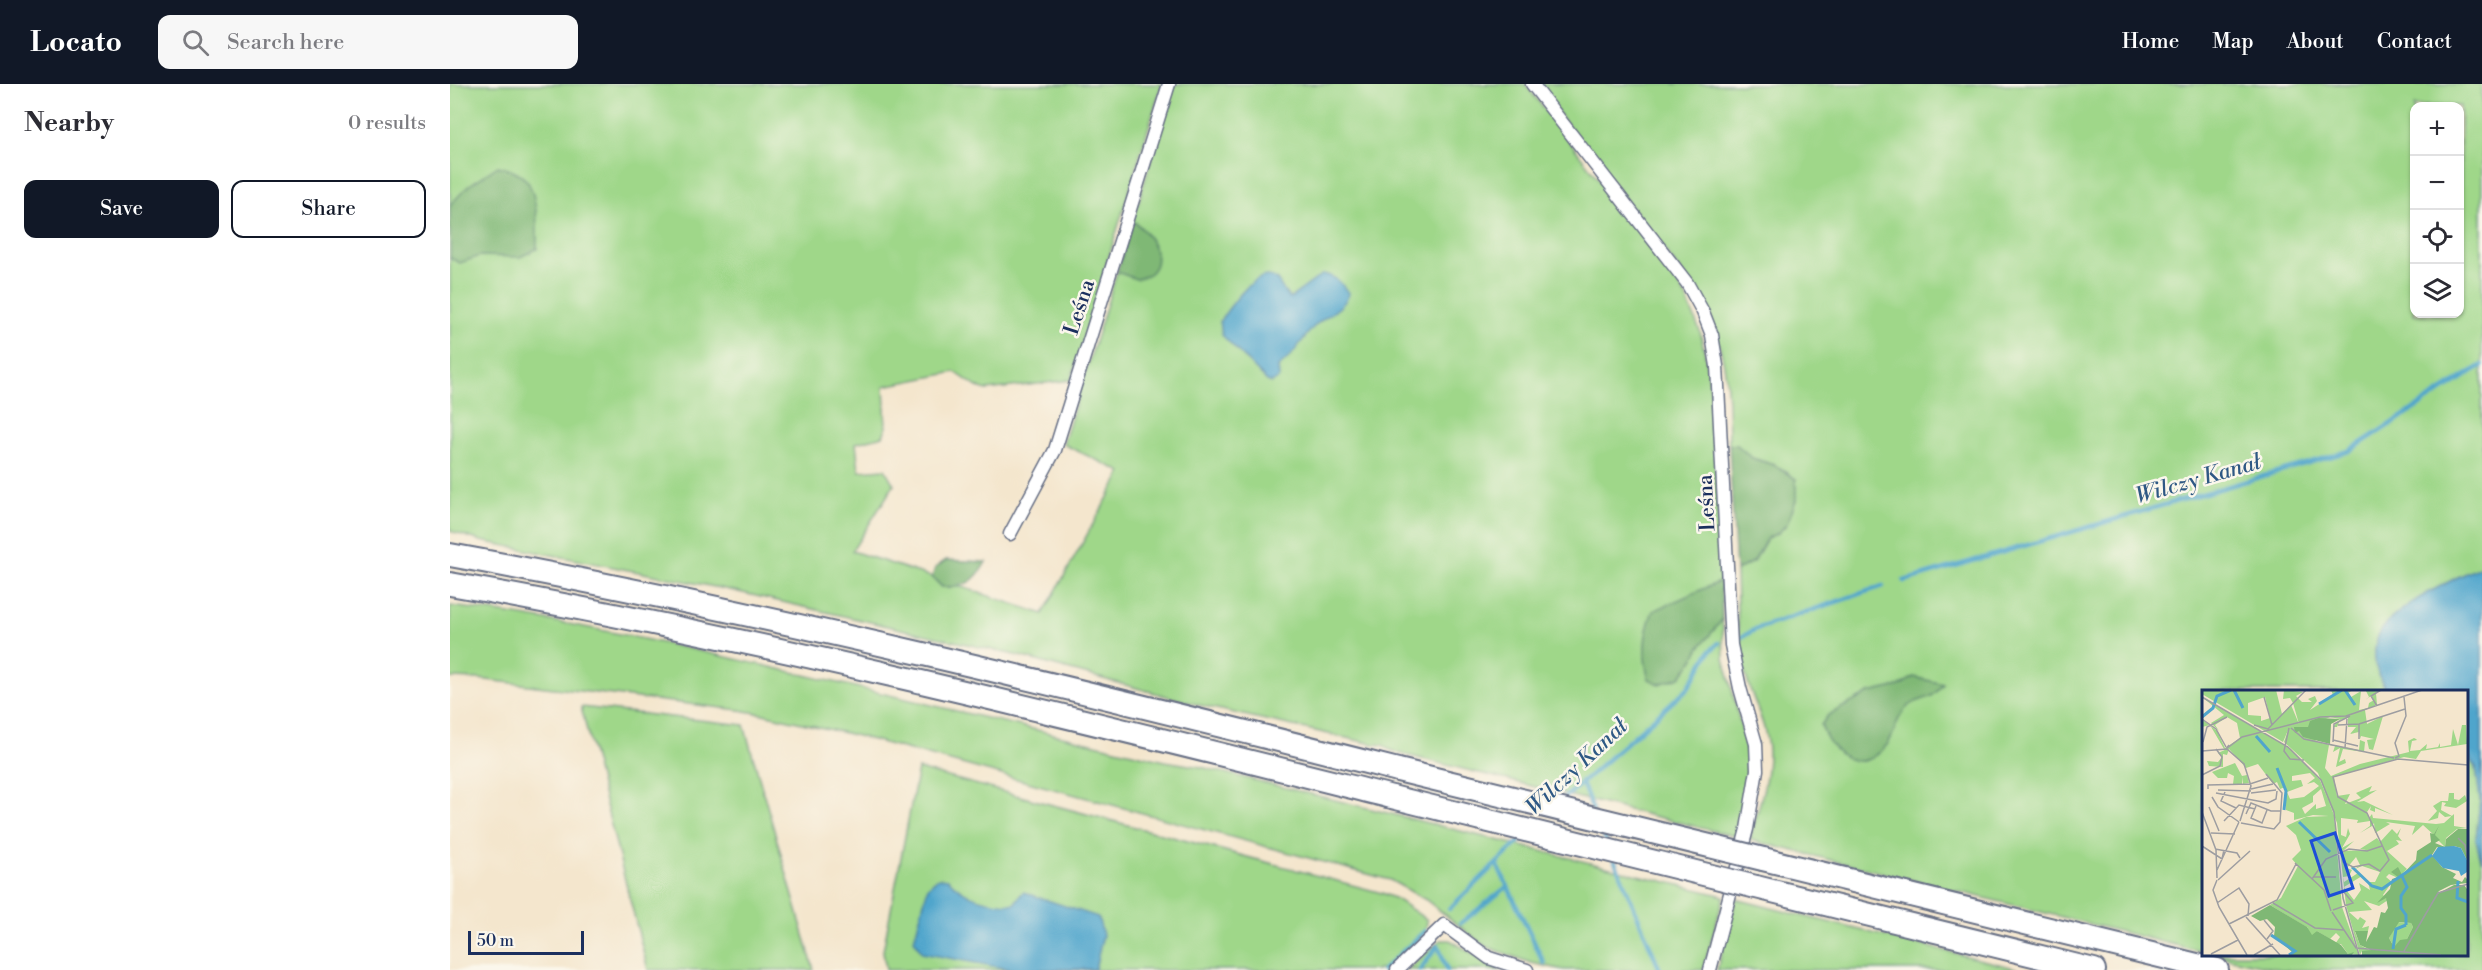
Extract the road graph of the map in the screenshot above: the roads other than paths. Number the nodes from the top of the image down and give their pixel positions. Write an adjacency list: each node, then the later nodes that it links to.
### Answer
1 (1169, 84): 3 (street, Leśna)
2 (1532, 84): 12 (street, Leśna)
3 (1010, 534)
4 (450, 540): 6 (highway)
5 (450, 555): 6 (highway)
6 (537, 571): 14 (highway, bridge)
7 (450, 584): 9 (highway)
8 (450, 595): 9 (highway)
9 (532, 598): 13 (highway, bridge)
10 (1397, 970): 11 (street)
11 (1527, 970)
12 (1710, 970)
13 (2094, 970)
14 (2217, 970)

